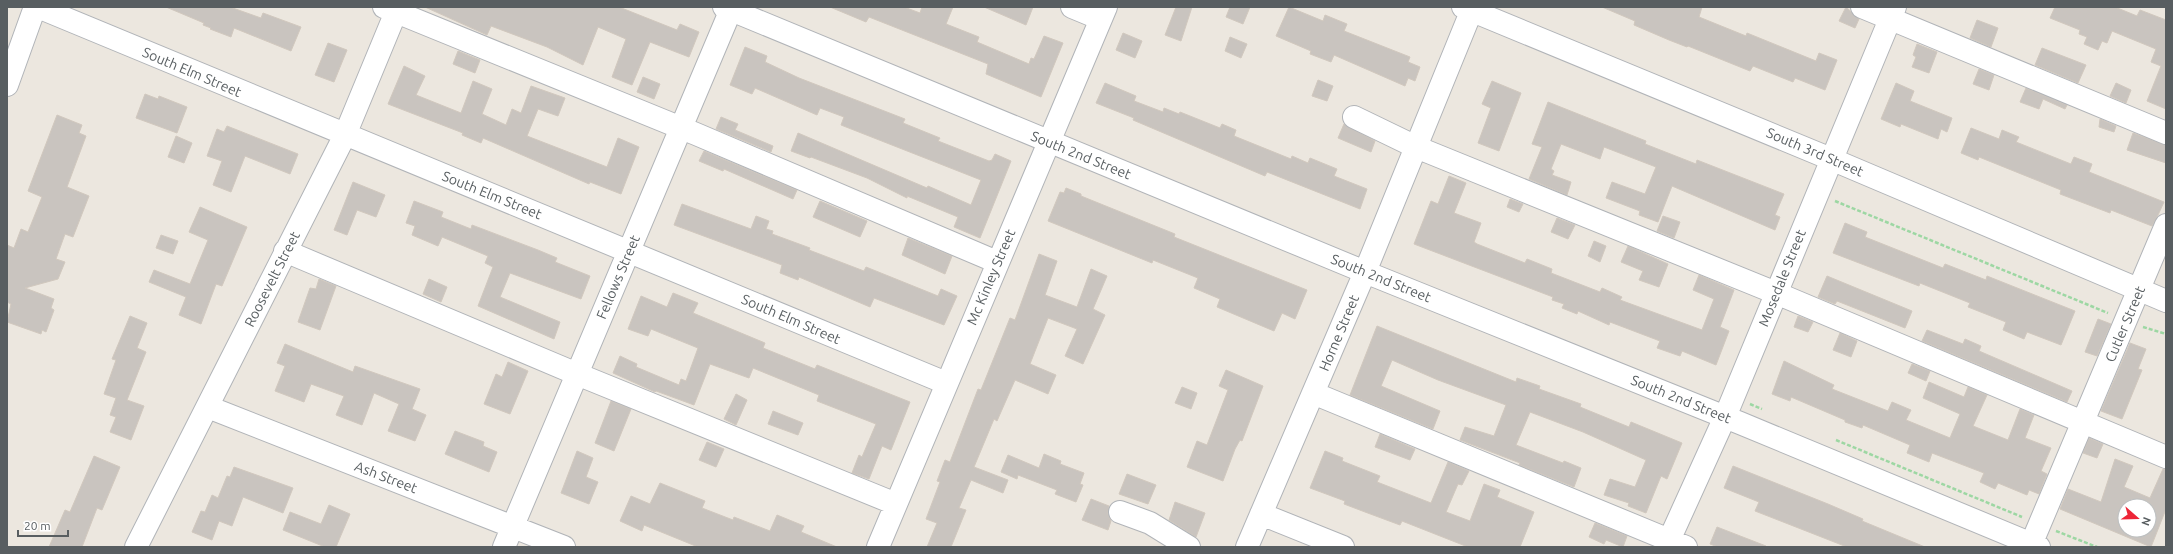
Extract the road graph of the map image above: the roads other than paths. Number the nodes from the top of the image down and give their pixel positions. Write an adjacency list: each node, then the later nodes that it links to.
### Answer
1 (36, 7): 9 (street); 13 (street, South Elm Street)
2 (1072, 7): 7 (street)
3 (1862, 7): 8 (street)
4 (729, 8): 11 (street, Fellows Street); 14 (street, South 2nd Street)
5 (1469, 8): 15 (street, Horne Street); 16 (street, South 3rd Street)
6 (393, 9): 11 (street); 13 (street, Roosevelt Street)
7 (1104, 13): 14 (street, Mc Kinley Street)
8 (1893, 13): 12 (street); 16 (street, Mosedale Street)
9 (7, 85)
10 (1354, 117): 15 (street)
11 (681, 128): 19 (street, Fellows Street); 20 (street)
12 (2166, 133)
13 (345, 135): 18 (street, Roosevelt Street); 19 (street, South Elm Street)
14 (1049, 142): 20 (street, Mc Kinley Street); 21 (street, South 2nd Street)
15 (1416, 148): 21 (street, Horne Street); 23 (street)
16 (1831, 159): 22 (street, South 3rd Street); 23 (street, Mosedale Street)
17 (2166, 225): 22 (street, Cutler Street)
18 (285, 251): 25 (street); 28 (street, Roosevelt Street)
19 (629, 251): 25 (street, Fellows Street); 26 (street, South Elm Street)
20 (997, 262): 26 (street, Mc Kinley Street)
21 (1365, 272): 27 (street, Horne Street); 29 (street, South 2nd Street)
22 (2140, 290): 24 (street, South 3rd Street); 30 (street, Cutler Street)
23 (1776, 293): 29 (street, Mosedale Street); 30 (street)
24 (2166, 301)
25 (577, 374): 32 (street); 35 (street, Fellows Street)
26 (946, 383): 32 (street, Mc Kinley Street)
27 (1313, 393): 34 (street, Horne Street); 36 (street)
28 (208, 407): 35 (street, Ash Street); 38 (street, Roosevelt Street)
29 (1725, 417): 36 (street, Mosedale Street); 37 (street, South 2nd Street)
30 (2082, 422): 31 (street); 37 (street, Cutler Street)
31 (2166, 457)
32 (896, 504): 41 (street, Mc Kinley Street)
33 (1120, 512): 42 (street)
34 (1261, 514): 43 (street, Horne Street); 44 (street)
35 (512, 526): 39 (street, Fellows Street); 40 (street, Ash Street)
36 (1674, 545)
37 (2033, 546)
38 (136, 547)
39 (504, 547)
40 (564, 547)
41 (878, 547)
42 (1189, 547)
43 (1247, 547)
44 (1343, 547)

